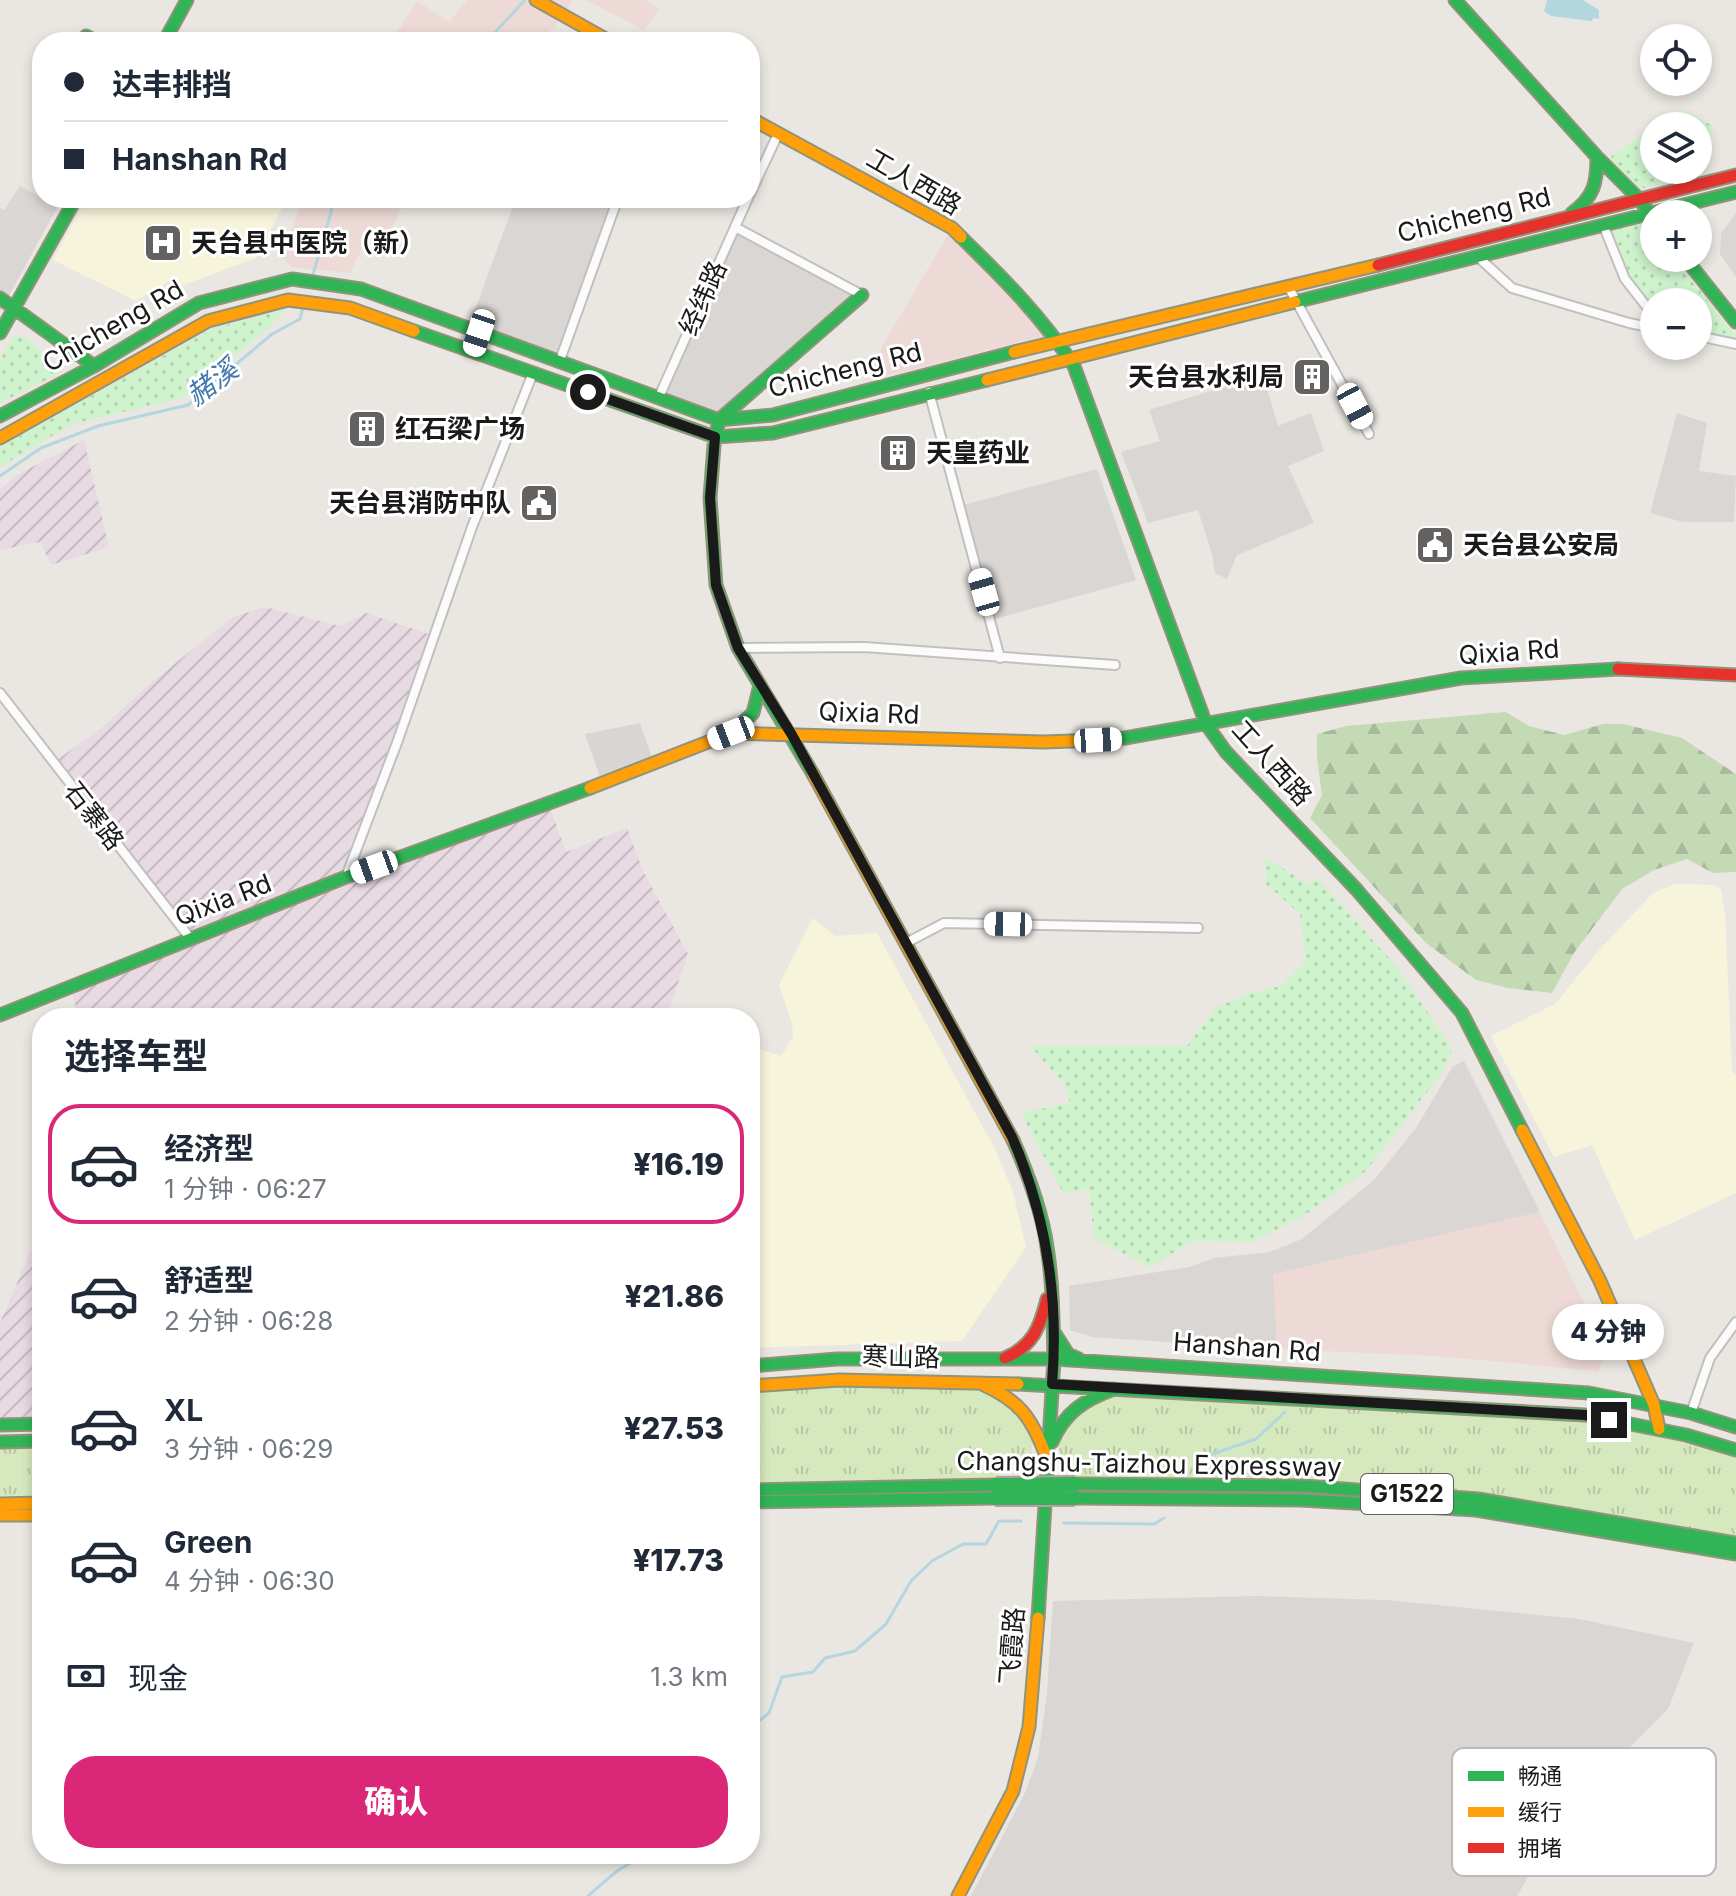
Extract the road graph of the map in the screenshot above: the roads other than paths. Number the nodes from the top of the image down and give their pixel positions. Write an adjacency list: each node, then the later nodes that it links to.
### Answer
1 (187, 0): 4 (main road)
2 (1455, 0): 8 (main road)
3 (542, 3): 5 (main road)
4 (169, 32)
5 (593, 32)
6 (760, 124): 7 (main road, 工人西路)
7 (778, 134): 9 (street, 经纬路); 35 (main road, 工人西路)
8 (1597, 157): 12 (main road); 18 (main road)
9 (760, 172)
10 (1736, 175): 12 (main road, Chicheng Rd)
11 (1736, 192): 13 (main road, Chicheng Rd)
12 (1638, 198): 14 (main road); 18 (main road, Chicheng Rd)
13 (1704, 200)
14 (1640, 201)
15 (70, 208): 29 (main road)
16 (614, 208): 39 (street)
17 (744, 208): 20 (street, 经纬路)
18 (1569, 216): 24 (main road, Chicheng Rd)
19 (1640, 219): 22 (main road, Chicheng Rd)
20 (735, 227): 25 (street); 44 (street, 经纬路)
21 (1606, 232): 27 (street)
22 (1477, 256): 28 (main road, Chicheng Rd); 31 (street)
23 (1696, 272): 30 (main road)
24 (1289, 288): 28 (street); 35 (main road, Chicheng Rd)
25 (862, 295): 47 (main road)
26 (0, 298): 29 (main road)
27 (1640, 298)
28 (1298, 301): 38 (main road, Chicheng Rd); 48 (street)
29 (14, 308): 32 (main road); 40 (main road)
30 (1736, 322)
31 (1640, 325)
32 (0, 333)
33 (479, 333): 37 (main road); 39 (main road, Chicheng Rd); 40 (main road, Chicheng Rd)
34 (1712, 339): 36 (street)
35 (1059, 343): 38 (main road, 工人西路); 42 (main road, Chicheng Rd)
36 (1736, 344)
37 (473, 352): 41 (main road, Chicheng Rd); 50 (main road, Chicheng Rd)
38 (1070, 358): 43 (main road, Chicheng Rd); 57 (main road, 工人西路)
39 (559, 363): 44 (main road, Chicheng Rd)
40 (94, 366): 46 (main road, Chicheng Rd)
41 (533, 373): 49 (main road, Chicheng Rd); 60 (street)
42 (869, 389): 45 (main road); 47 (main road, Chicheng Rd)
43 (929, 392): 45 (main road, Chicheng Rd); 52 (street)
44 (658, 399): 47 (main road, Chicheng Rd)
45 (873, 407): 49 (main road, Chicheng Rd)
46 (0, 416)
47 (719, 420): 49 (main road, 飞霞路)
48 (1369, 434)
49 (715, 437): 51 (main road, 飞霞路)
50 (0, 438)
51 (738, 648): 52 (street); 55 (main road, 飞霞路)
52 (1000, 658): 53 (street)
53 (1115, 665)
54 (1736, 675): 57 (main road, Qixia Rd)
55 (760, 685): 58 (main road); 59 (main road, 飞霞路)
56 (0, 693): 62 (street, 石寨路)
57 (1206, 724): 59 (main road, Qixia Rd); 76 (main road, 工人西路)
58 (731, 733): 59 (main road, Qixia Rd); 60 (main road, Qixia Rd)
59 (792, 735): 63 (main road, 飞霞路)
60 (346, 877): 62 (main road, Qixia Rd)
61 (1198, 928): 63 (street)
62 (190, 938): 64 (main road, Qixia Rd)
63 (906, 943): 65 (main road, 飞霞路)
64 (0, 1015)
65 (1050, 1286): 67 (main road, 飞霞路); 68 (main road)
66 (1736, 1322): 77 (street)
67 (1053, 1331): 69 (main road, 飞霞路); 70 (main road)
68 (1002, 1359): 69 (main road, Hanshan Rd); 71 (main road, Hanshan Rd)
69 (1054, 1359): 70 (main road, Hanshan Rd); 73 (main road, 飞霞路)
70 (1084, 1361): 76 (main road, Hanshan Rd)
71 (760, 1365)
72 (978, 1382): 73 (main road, 寒山路); 74 (main road, 寒山路); 85 (main road)
73 (1052, 1384): 75 (main road, Hanshan Rd); 85 (main road, 飞霞路)
74 (760, 1385)
75 (1117, 1388): 81 (main road, Hanshan Rd); 85 (main road)
76 (1654, 1405): 77 (main road, Hanshan Rd); 81 (main road, 工人西路)
77 (1691, 1413): 80 (main road, Hanshan Rd)
78 (32, 1424): 79 (main road)
79 (0, 1425)
80 (1736, 1427)
81 (1659, 1429): 84 (main road, Hanshan Rd)
82 (32, 1441): 83 (main road)
83 (0, 1442)
84 (1736, 1450)
85 (1046, 1458): 96 (main road, 飞霞路)
86 (760, 1490): 88 (main road, Changshu-Taizhou Expressway / G1522)
87 (1075, 1491): 88 (main road, Changshu-Taizhou Expressway / G1522, bridge); 94 (main road, Changshu-Taizhou Expressway / G1522); 95 (main road, Changshu-Taizhou Expressway / G1522)
88 (995, 1492): 89 (main road, Changshu-Taizhou Expressway / G1522)
89 (760, 1502)
90 (32, 1503): 91 (main road)
91 (0, 1504)
92 (0, 1515): 93 (main road)
93 (32, 1515)
94 (1736, 1543)
95 (1736, 1554)
96 (958, 1896)

